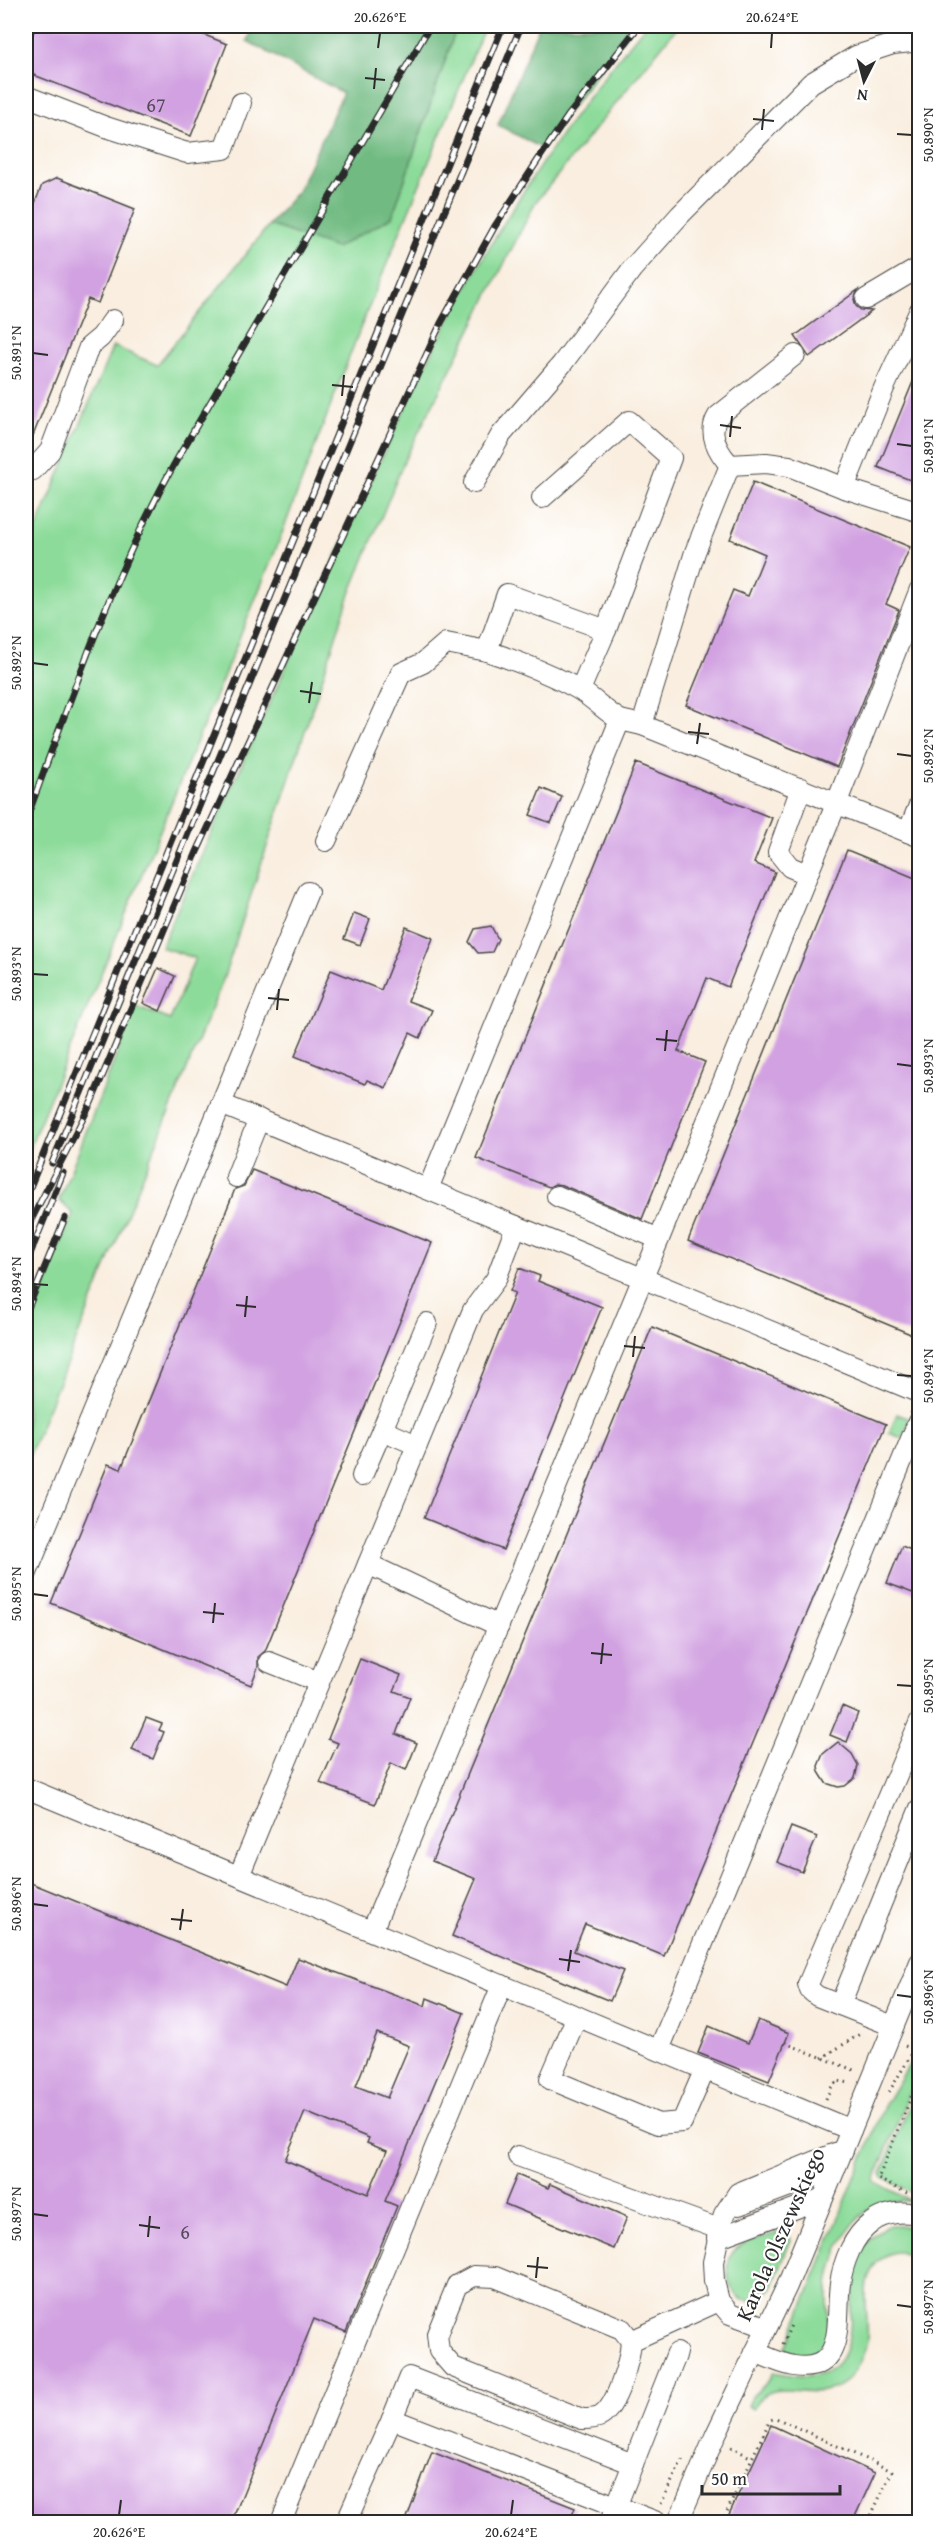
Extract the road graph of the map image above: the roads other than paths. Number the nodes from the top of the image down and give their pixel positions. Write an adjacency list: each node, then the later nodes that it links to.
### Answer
1 (920, 41): 11 (street)
2 (26, 96): 3 (street)
3 (241, 103)
4 (920, 267): 5 (street)
5 (866, 299)
6 (920, 310): 12 (street)
7 (113, 320): 10 (street)
8 (795, 355): 9 (street)
9 (730, 465): 12 (street); 20 (street)
10 (26, 470)
11 (474, 483)
12 (844, 488): 14 (street)
13 (542, 498): 16 (street)
14 (920, 512)
15 (920, 589): 22 (street)
16 (606, 630): 17 (street); 18 (street)
17 (487, 651): 18 (street); 25 (street)
18 (580, 690): 19 (street)
19 (620, 720): 20 (street); 31 (street)
20 (642, 725): 21 (street)
21 (801, 788): 22 (street); 26 (street)
22 (837, 802): 24 (street); 26 (street)
23 (920, 804): 24 (street)
24 (914, 834)
25 (326, 841)
26 (807, 874): 34 (street)
27 (308, 892): 28 (street)
28 (221, 1104): 29 (street); 43 (street)
29 (259, 1119): 30 (street); 31 (street)
30 (236, 1177)
31 (428, 1189): 33 (street)
32 (557, 1197): 34 (street)
33 (516, 1226): 35 (street); 40 (street)
34 (659, 1239): 35 (street)
35 (643, 1278): 37 (street); 44 (street)
36 (428, 1323): 39 (street)
37 (920, 1393)
38 (920, 1417): 57 (street)
39 (382, 1430): 40 (street); 41 (street)
40 (417, 1445): 42 (street)
41 (362, 1476)
42 (368, 1564): 44 (street); 46 (street)
43 (26, 1575)
44 (499, 1626): 51 (street)
45 (269, 1662): 46 (street)
46 (319, 1682): 50 (street)
47 (920, 1721): 54 (street)
48 (26, 1788): 50 (street)
49 (920, 1808): 54 (street)
50 (239, 1876): 51 (street)
51 (372, 1931): 53 (street)
52 (920, 1962): 56 (street, Karola Olszewskiego)
53 (502, 1985): 55 (street); 73 (street)
54 (840, 2005): 56 (street)
55 (577, 2016): 57 (street); 58 (street)
56 (893, 2026): 59 (street, Karola Olszewskiego)
57 (659, 2050): 58 (street)
58 (705, 2069): 59 (street)
59 (851, 2130): 60 (street, Karola Olszewskiego)
60 (843, 2150): 62 (street, Karola Olszewskiego); 64 (street)
61 (518, 2156): 64 (street)
62 (826, 2191): 64 (street); 64 (street); 66 (street, Karola Olszewskiego)
63 (920, 2215): 68 (street)
64 (719, 2230): 65 (street)
65 (719, 2301): 66 (street); 67 (street)
66 (765, 2327): 68 (street, Karola Olszewskiego)
67 (631, 2341): 67 (street)
68 (755, 2352): 76 (street, Karola Olszewskiego)
69 (677, 2353): 71 (street)
70 (392, 2419): 71 (street); 72 (street); 74 (street)
71 (633, 2464): 72 (street)
72 (613, 2514): 75 (street)
73 (281, 2523)
74 (346, 2523)
75 (657, 2523)
76 (678, 2523)

